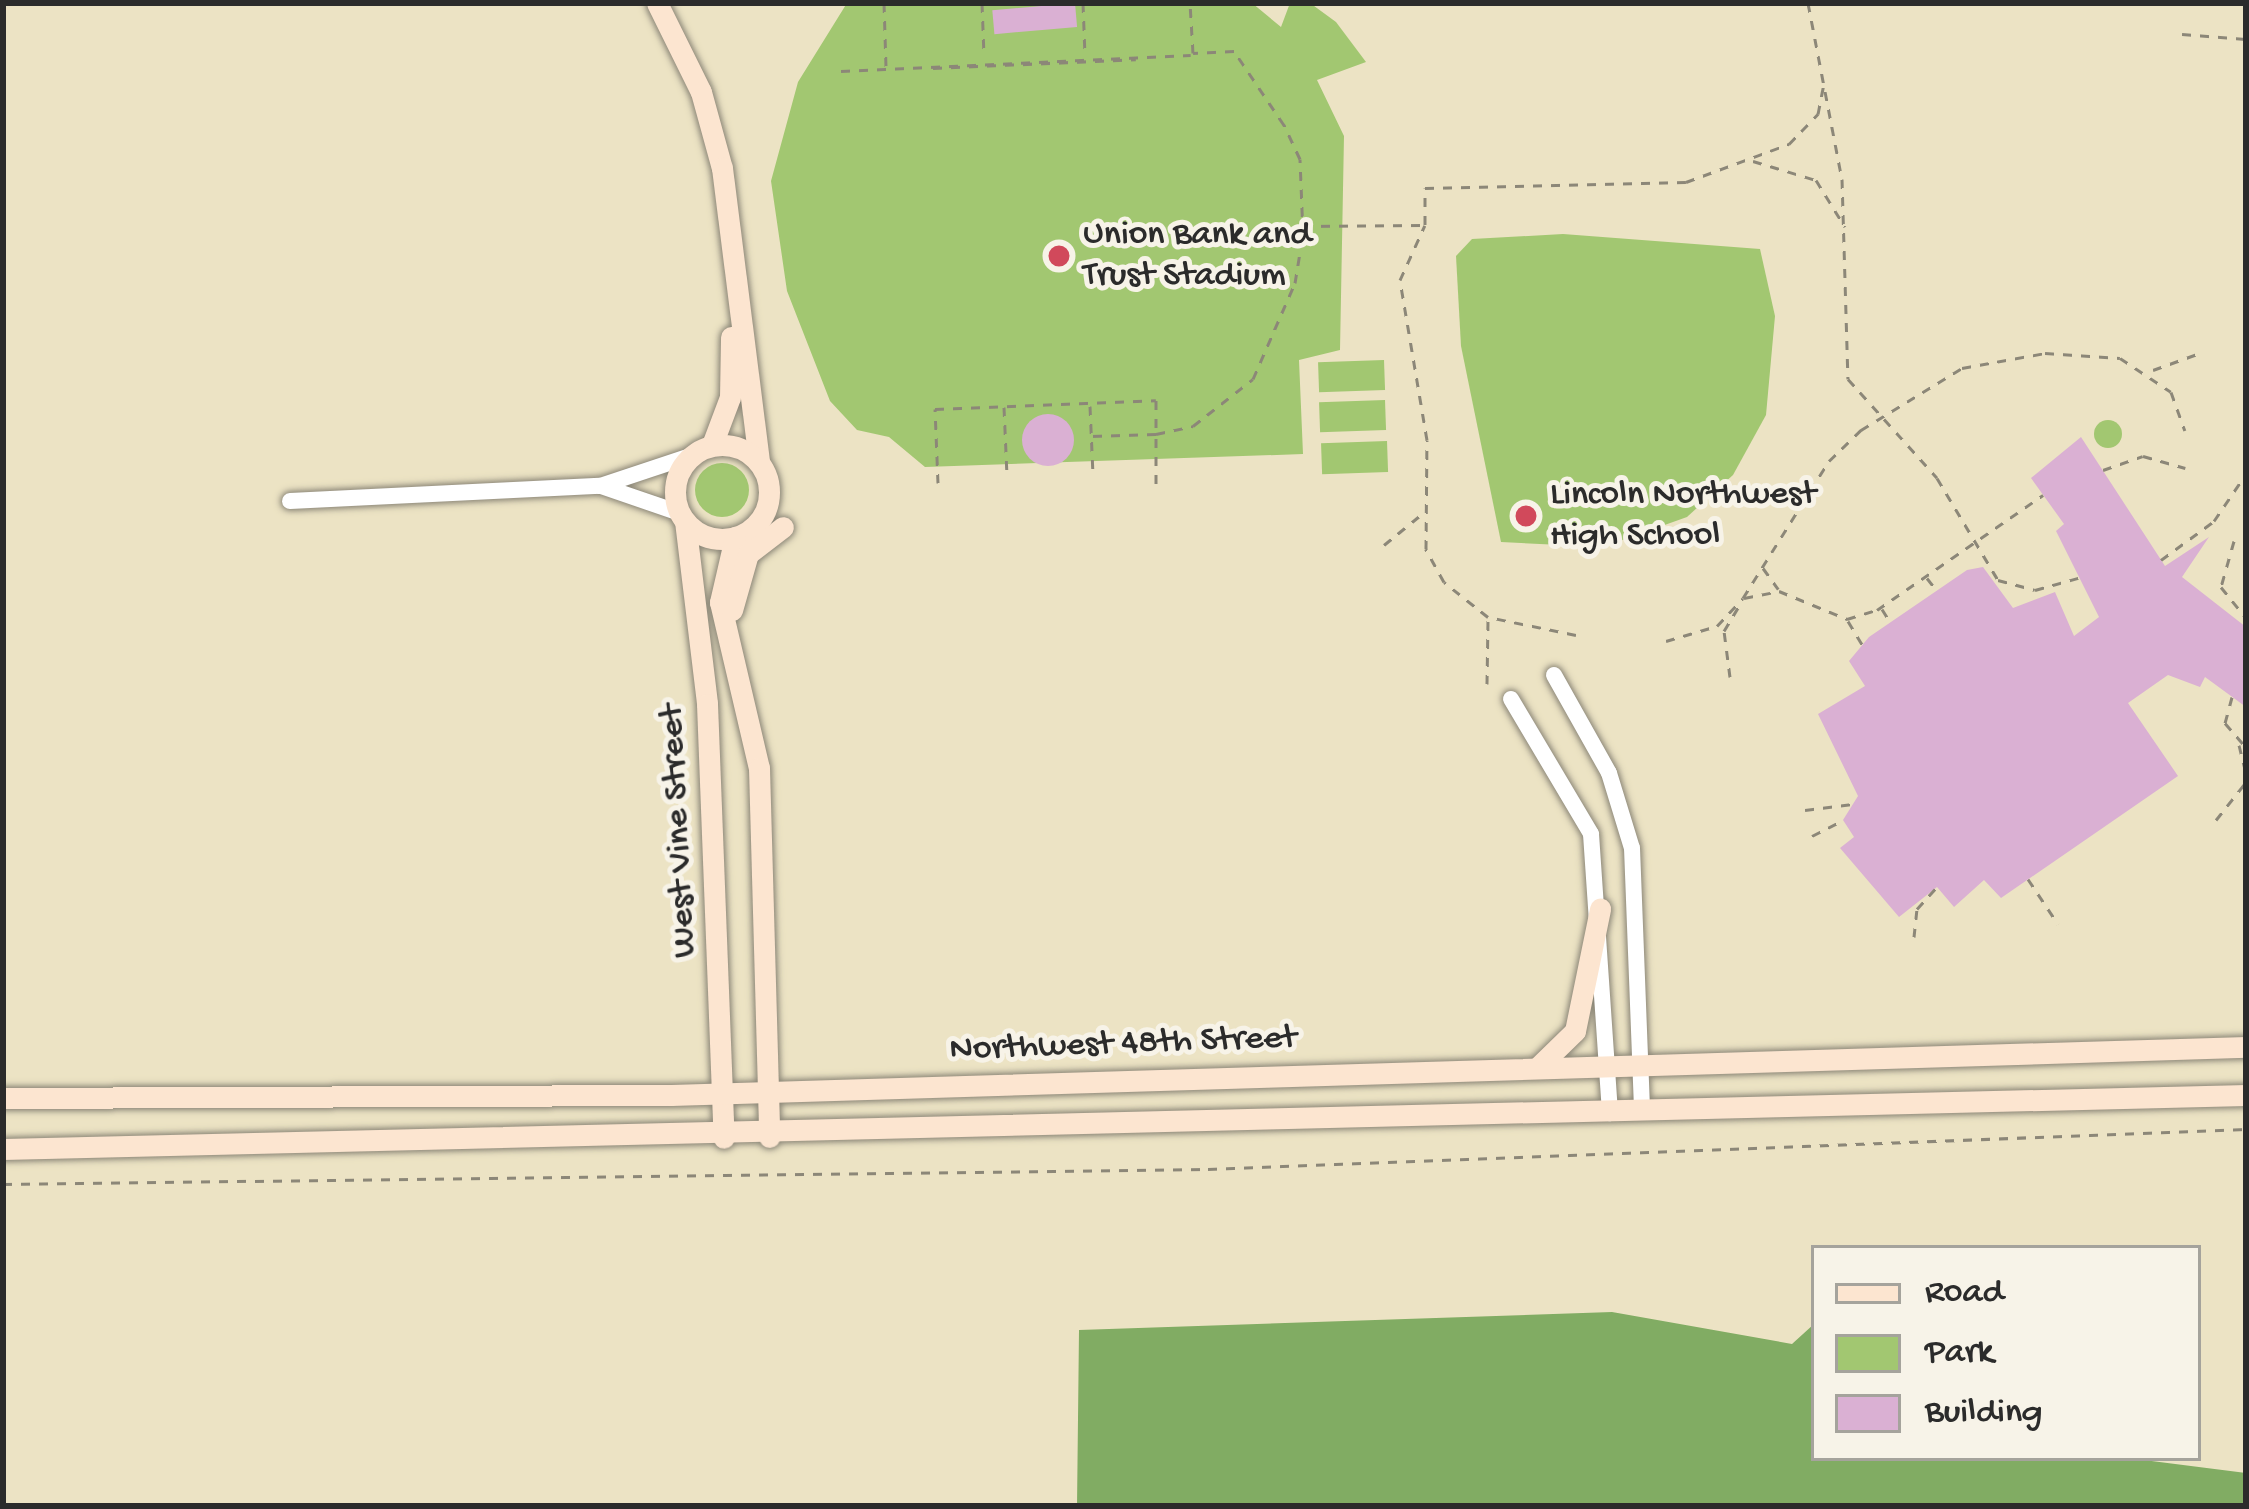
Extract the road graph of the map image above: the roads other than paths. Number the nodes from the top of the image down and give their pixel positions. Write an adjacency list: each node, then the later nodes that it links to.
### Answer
1 (657, 3): 2 (main road)
2 (701, 92): 3 (main road); 5 (main road)
3 (712, 445): 4 (main road); 5 (main road)
4 (691, 456): 6 (street); 8 (main road)
5 (759, 462): 10 (main road)
6 (600, 486): 7 (street); 8 (street)
7 (290, 501)
8 (682, 517): 10 (main road); 20 (main road, West Vine Street)
9 (783, 527): 11 (main road)
10 (735, 537): 11 (main road, West Vine Street)
11 (733, 634): 19 (main road, West Vine Street)
12 (1554, 675): 17 (street)
13 (1511, 699): 14 (street)
14 (1600, 910): 16 (street); 18 (main road)
15 (2246, 1048): 17 (main road, Northwest 48th Street)
16 (1611, 1066): 17 (main road, Northwest 48th Street); 18 (main road, Northwest 48th Street); 24 (street)
17 (1642, 1066): 23 (street)
18 (1537, 1068): 19 (main road, Northwest 48th Street)
19 (768, 1091): 20 (main road, Northwest 48th Street); 25 (main road, West Vine Street)
20 (723, 1092): 22 (main road, Northwest 48th Street); 26 (main road, West Vine Street)
21 (2246, 1095): 23 (main road)
22 (3, 1098)
23 (1642, 1112): 24 (main road)
24 (1610, 1113): 25 (main road)
25 (769, 1137): 26 (main road)
26 (724, 1138): 27 (main road)
27 (3, 1149)

